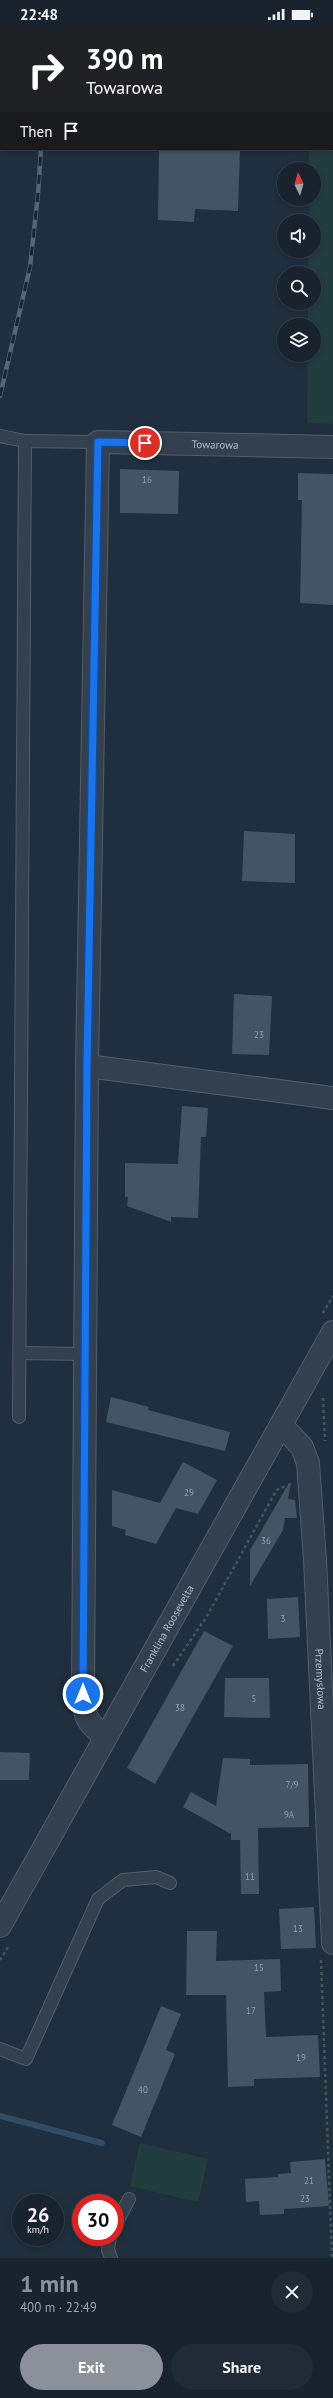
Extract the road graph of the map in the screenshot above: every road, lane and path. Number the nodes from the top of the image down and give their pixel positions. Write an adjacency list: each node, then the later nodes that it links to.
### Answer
1 (0, 436): 2 (lane)
2 (25, 441): 3 (lane); 8 (lane)
3 (98, 442): 4 (street, Towarowa); 5 (street)
4 (333, 447)
5 (87, 1066): 6 (street); 9 (street)
6 (333, 1098)
7 (333, 1332): 12 (street, Franklina Roosevelta)
8 (20, 1353): 9 (lane); 11 (lane)
9 (85, 1354): 16 (street)
10 (323, 1394): 13 (path)
11 (20, 1417)
12 (281, 1425): 16 (street, Franklina Roosevelta); 19 (street, Przemysłowa)
13 (325, 1443)
14 (294, 1491): 15 (path)
15 (172, 1667)
16 (105, 1737): 18 (street, Franklina Roosevelta)
17 (170, 1883): 21 (lane)
18 (5, 1935): 20 (path)
19 (333, 1943)
20 (0, 1960)
21 (0, 2049)
22 (129, 2199): 23 (lane)
23 (124, 2209)
24 (109, 2246): 25 (lane)
25 (111, 2258)

